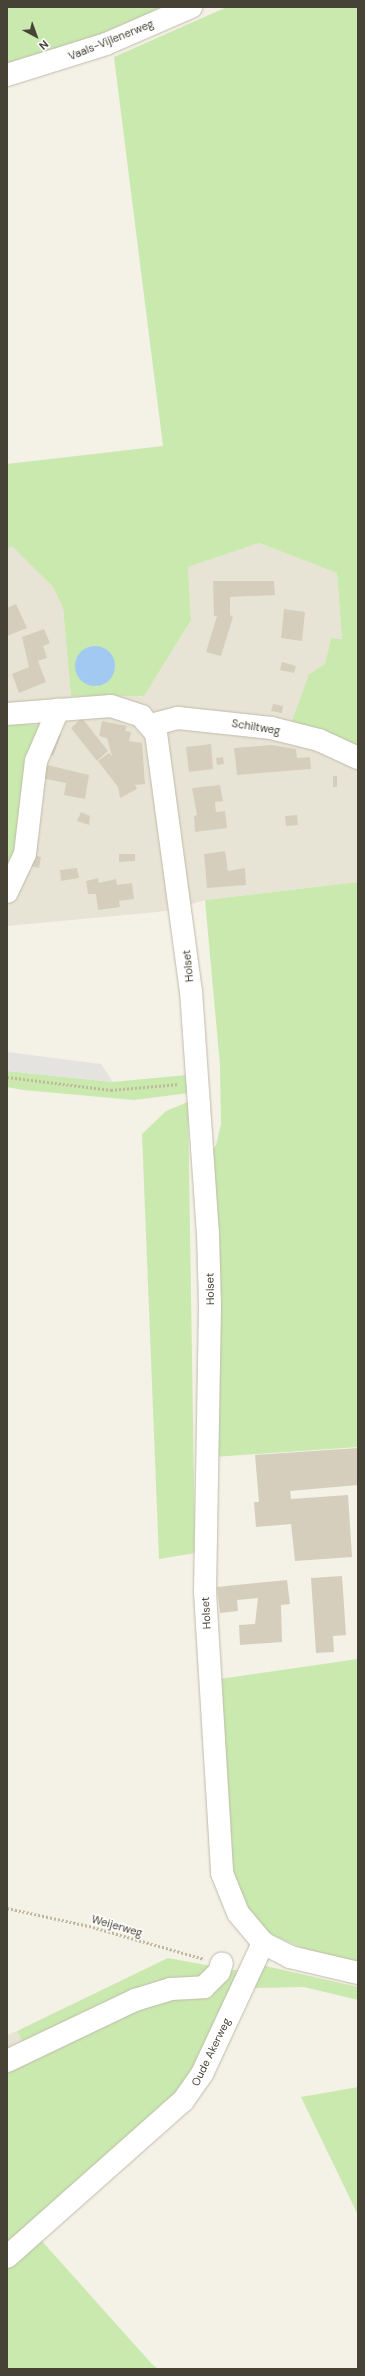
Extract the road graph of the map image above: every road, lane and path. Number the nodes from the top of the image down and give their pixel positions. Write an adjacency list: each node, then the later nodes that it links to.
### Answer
1 (191, 7): 2 (street, Vaals-Vijlenerweg)
2 (7, 75)
3 (58, 710): 4 (street); 5 (street); 7 (street)
4 (7, 714)
5 (151, 725): 6 (street, Schiltweg); 9 (street, Holset)
6 (358, 758)
7 (7, 892)
8 (7, 1077): 9 (path)
9 (197, 1081): 11 (street, Holset)
10 (7, 1908): 12 (path, Weijerweg)
11 (263, 1943): 13 (street); 15 (street, Oude Akerweg)
12 (222, 1963): 14 (street)
13 (358, 1973)
14 (7, 2061)
15 (7, 2257)

